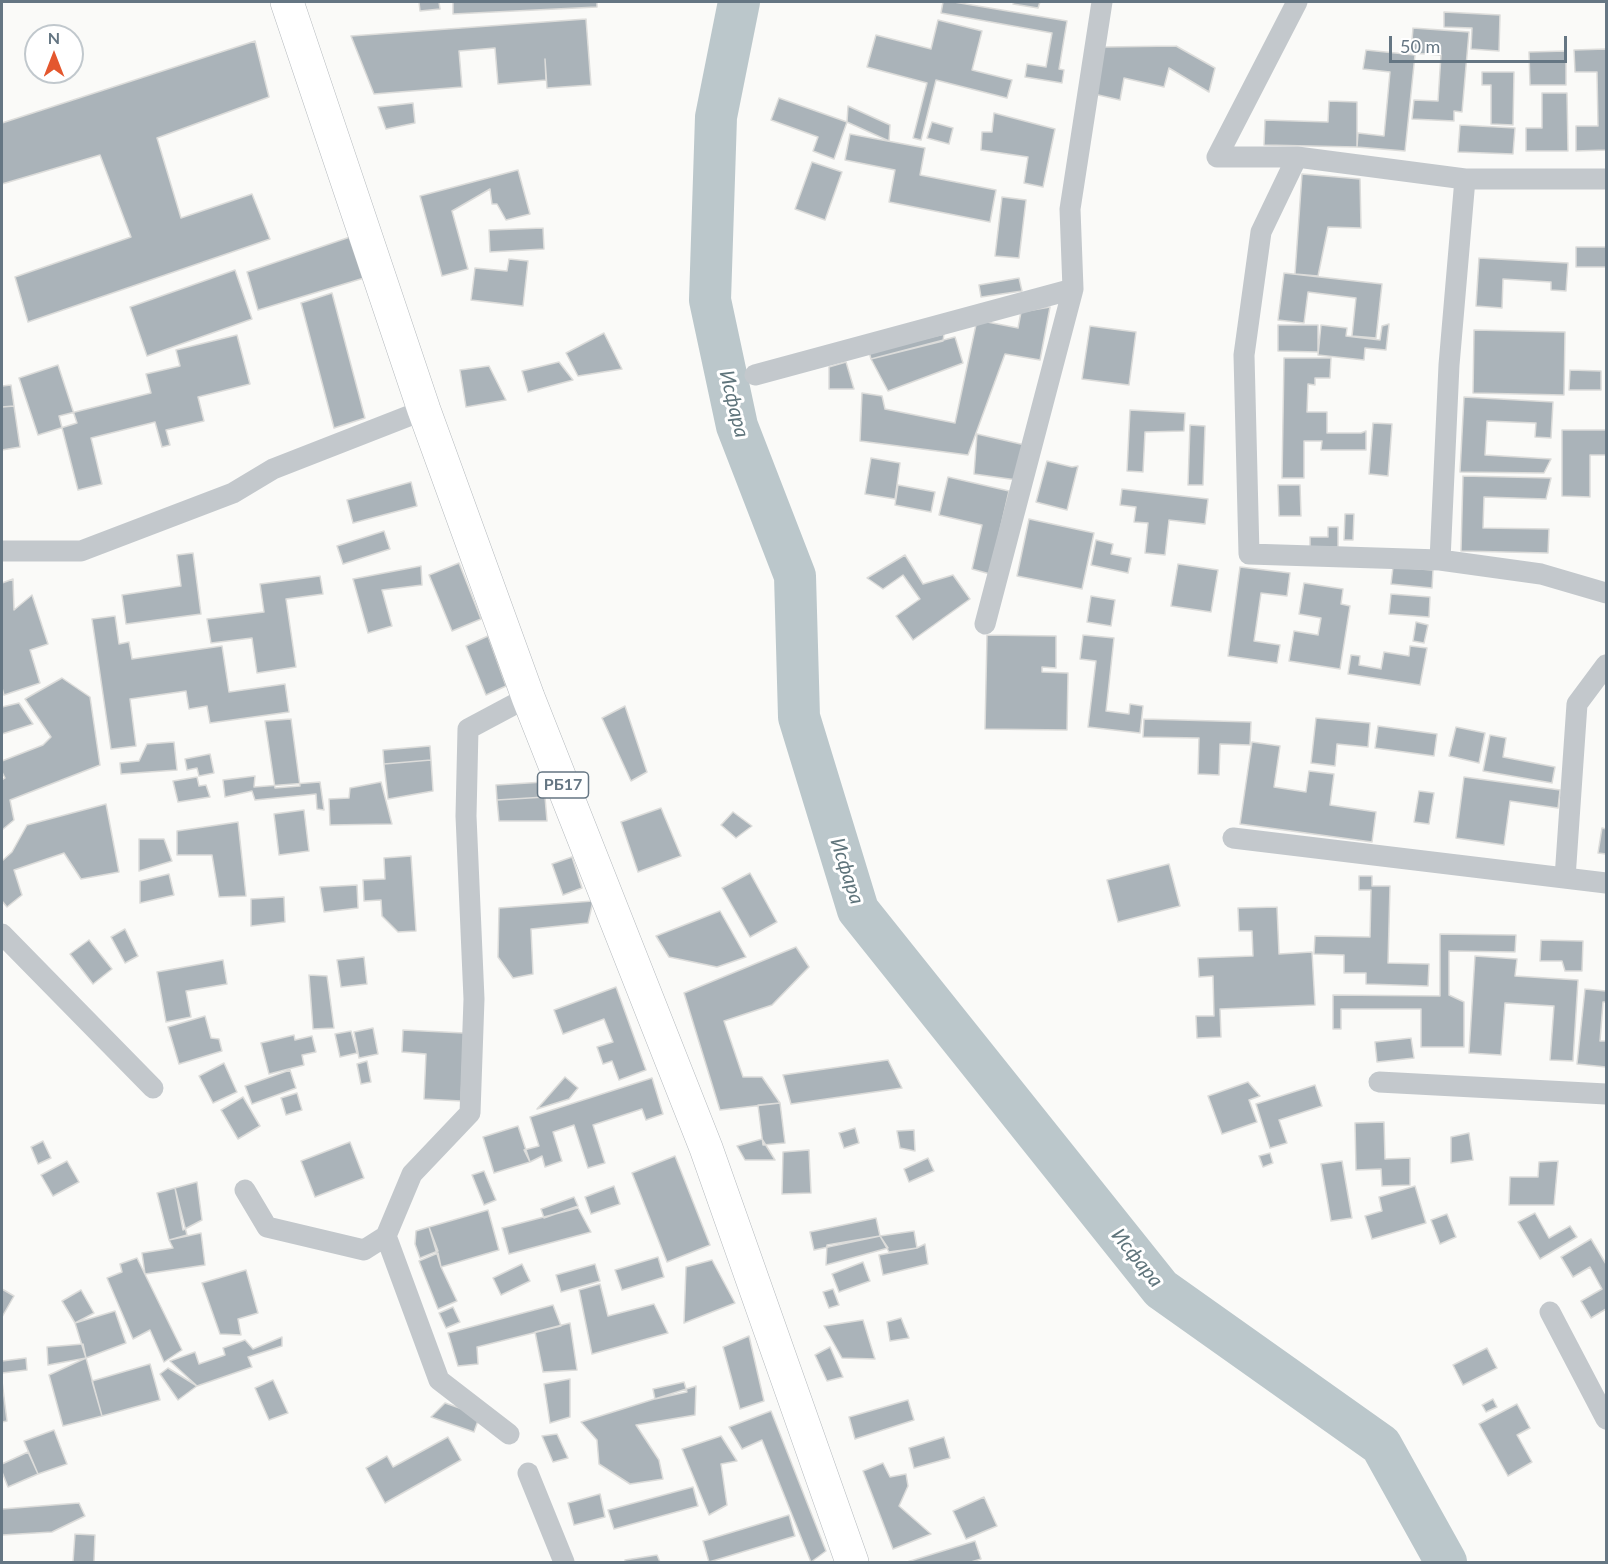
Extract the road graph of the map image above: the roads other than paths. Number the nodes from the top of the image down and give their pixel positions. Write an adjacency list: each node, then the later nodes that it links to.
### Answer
1 (287, 2): 9 (main road, РБ17)
2 (1102, 2): 7 (street)
3 (1297, 2): 4 (street)
4 (1297, 157): 6 (street); 11 (street)
5 (1606, 178): 6 (street)
6 (1465, 179): 11 (street)
7 (1073, 289): 8 (street); 13 (street)
8 (755, 375)
9 (424, 410): 10 (street); 15 (main road, РБ17)
10 (2, 551)
11 (1440, 560): 12 (street)
12 (1606, 593)
13 (986, 624)
14 (1606, 665): 17 (street)
15 (528, 697): 24 (street); 30 (main road, РБ17)
16 (1233, 838): 17 (street)
17 (1565, 878): 18 (street)
18 (1606, 883)
19 (2, 934): 21 (street)
20 (1378, 1082): 22 (street)
21 (153, 1088)
22 (1606, 1094)
23 (244, 1190): 24 (street)
24 (386, 1236): 27 (street)
25 (1550, 1312): 26 (street)
26 (1606, 1419)
27 (509, 1434)
28 (528, 1473): 29 (street)
29 (564, 1563)
30 (852, 1563)

